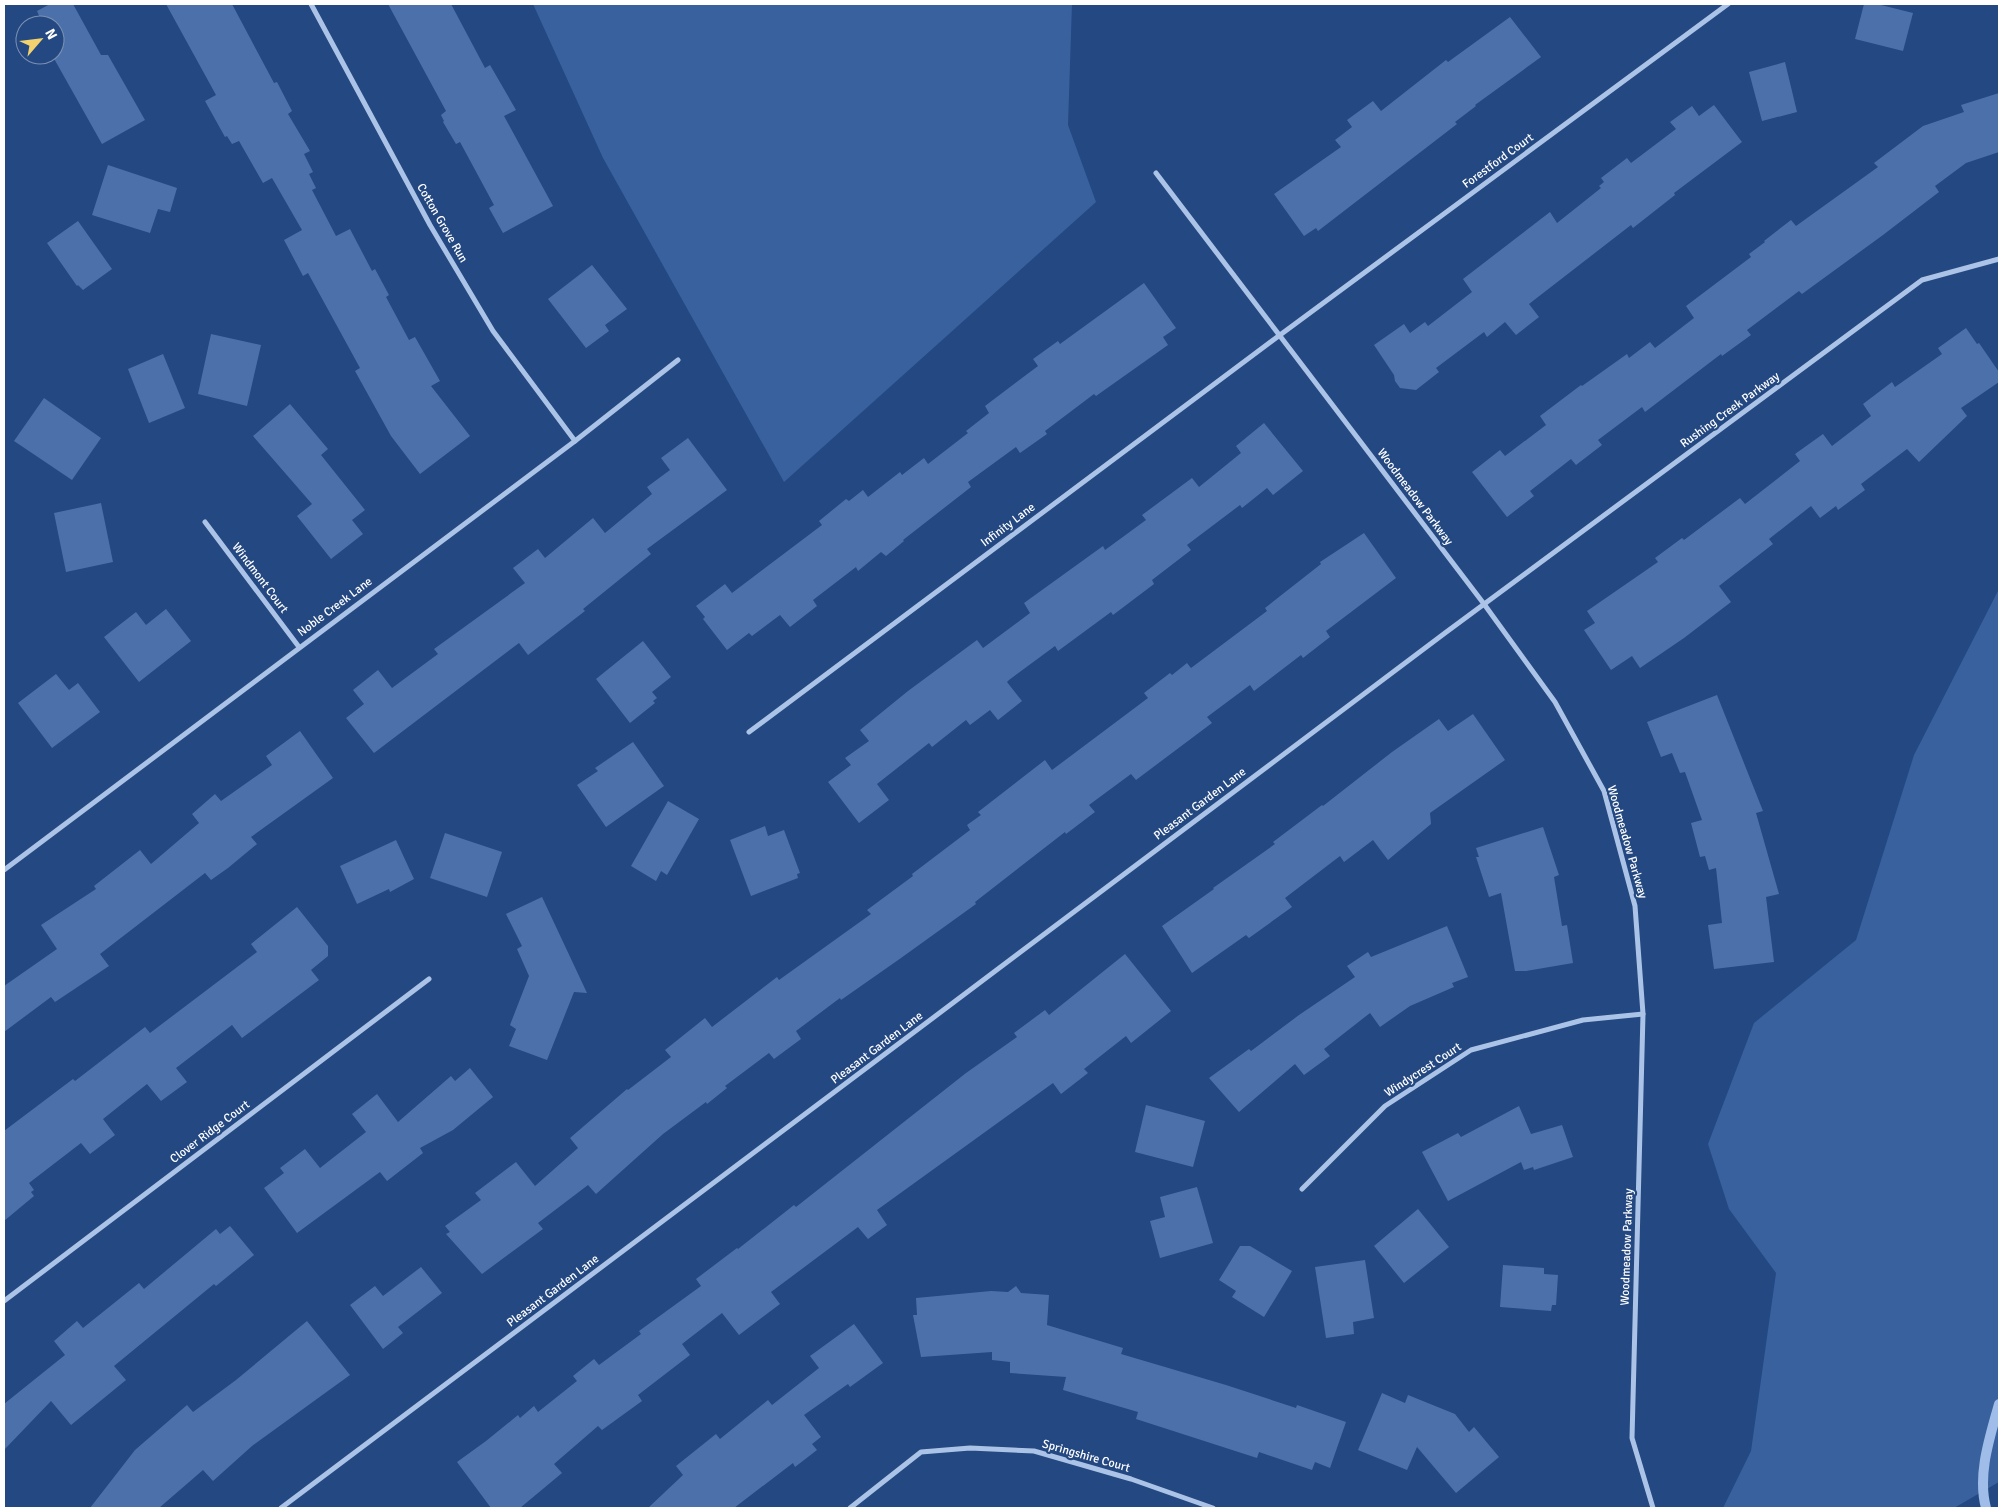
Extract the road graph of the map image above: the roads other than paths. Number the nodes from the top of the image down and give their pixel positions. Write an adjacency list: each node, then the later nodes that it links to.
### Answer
1 (311, 4): 7 (street, Cotton Grove Run)
2 (1728, 4): 5 (street, Forestford Court)
3 (1156, 173): 5 (street, Woodmeadow Parkway)
4 (1999, 259): 9 (street, Rushing Creek Parkway)
5 (1280, 335): 9 (street, Woodmeadow Parkway); 11 (street, Infinity Lane)
6 (678, 360): 7 (street, Noble Creek Lane)
7 (575, 441): 10 (street, Noble Creek Lane)
8 (205, 522): 10 (street, Windmont Court)
9 (1484, 604): 14 (street, Woodmeadow Parkway); 17 (street, Pleasant Garden Lane)
10 (298, 647): 12 (street, Noble Creek Lane)
11 (749, 732)
12 (4, 870)
13 (429, 979): 16 (street, Clover Ridge Court)
14 (1644, 1014): 15 (street, Windycrest Court); 20 (street, Woodmeadow Parkway)
15 (1302, 1189)
16 (4, 1301)
17 (281, 1508)
18 (850, 1508): 19 (street, Springshire Court)
19 (1213, 1508)
20 (1653, 1508)

